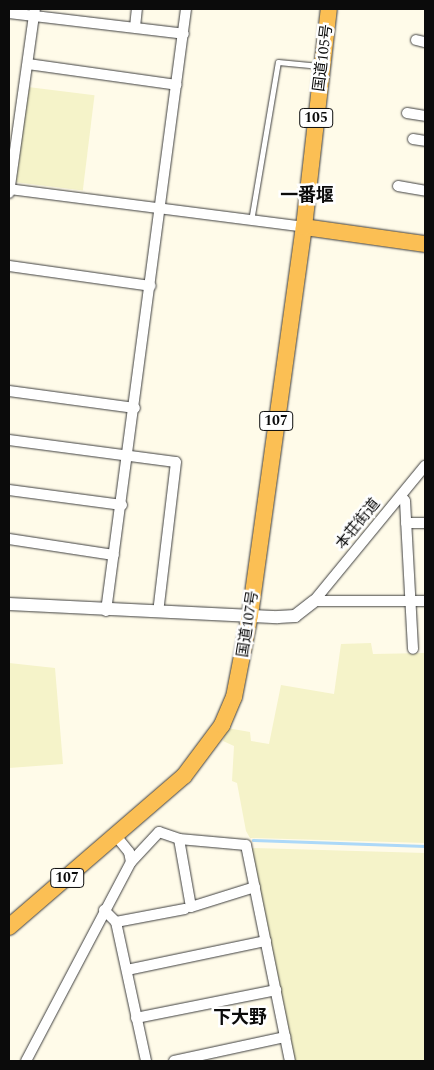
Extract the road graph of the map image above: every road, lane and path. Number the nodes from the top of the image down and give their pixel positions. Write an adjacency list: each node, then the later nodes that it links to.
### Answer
1 (137, 9): 6 (street)
2 (186, 9): 7 (street)
3 (329, 9): 9 (highway, 国道105号 / 105)
4 (35, 12): 5 (street); 6 (street); 8 (street)
5 (9, 13)
6 (135, 28): 7 (street)
7 (184, 34): 10 (street)
8 (28, 64): 10 (street); 13 (street)
9 (322, 66): 21 (lane); 22 (highway, 国道105号 / 105)
10 (177, 85): 20 (street)
11 (407, 113): 12 (street)
12 (425, 116)
13 (13, 137): 17 (street)
14 (413, 139): 15 (street)
15 (425, 141)
16 (398, 186): 18 (street)
17 (9, 189): 19 (street); 20 (street)
18 (425, 191)
19 (9, 193)
20 (160, 209): 21 (street); 25 (street)
21 (251, 221): 22 (street)
22 (304, 227): 23 (highway); 44 (highway, 国道107号 / 107)
23 (425, 244)
24 (9, 266): 25 (street)
25 (151, 286): 27 (street)
26 (9, 391): 27 (street)
27 (135, 408): 29 (street)
28 (9, 440): 29 (street)
29 (129, 458): 33 (street); 43 (street)
30 (425, 466): 32 (street, 本荘街道)
31 (9, 490): 33 (street)
32 (400, 496): 35 (street); 38 (street, 本荘街道)
33 (122, 505): 37 (street)
34 (425, 523): 35 (street)
35 (406, 524): 39 (street)
36 (9, 540): 37 (street)
37 (114, 555): 42 (street)
38 (314, 601): 39 (street); 44 (street)
39 (410, 601): 40 (street); 45 (street)
40 (425, 601)
41 (9, 604): 42 (street)
42 (106, 611): 43 (street)
43 (158, 612): 44 (street)
44 (250, 615): 46 (highway, 国道107号 / 107)
45 (413, 649)
46 (117, 837): 48 (street); 53 (highway, 国道107号 / 107)
47 (179, 839): 48 (street); 49 (street); 49 (street)
48 (131, 862): 51 (street)
49 (255, 887): 54 (street)
50 (185, 909): 52 (street)
51 (104, 910): 52 (street); 59 (street)
52 (116, 922): 55 (street)
53 (9, 927)
54 (266, 941): 55 (street); 56 (street)
55 (127, 970): 57 (street)
56 (276, 990): 57 (street); 58 (street)
57 (136, 1018): 60 (street)
58 (285, 1038): 61 (street); 62 (street)
59 (26, 1061)
60 (146, 1061)
61 (174, 1061)
62 (290, 1061)

